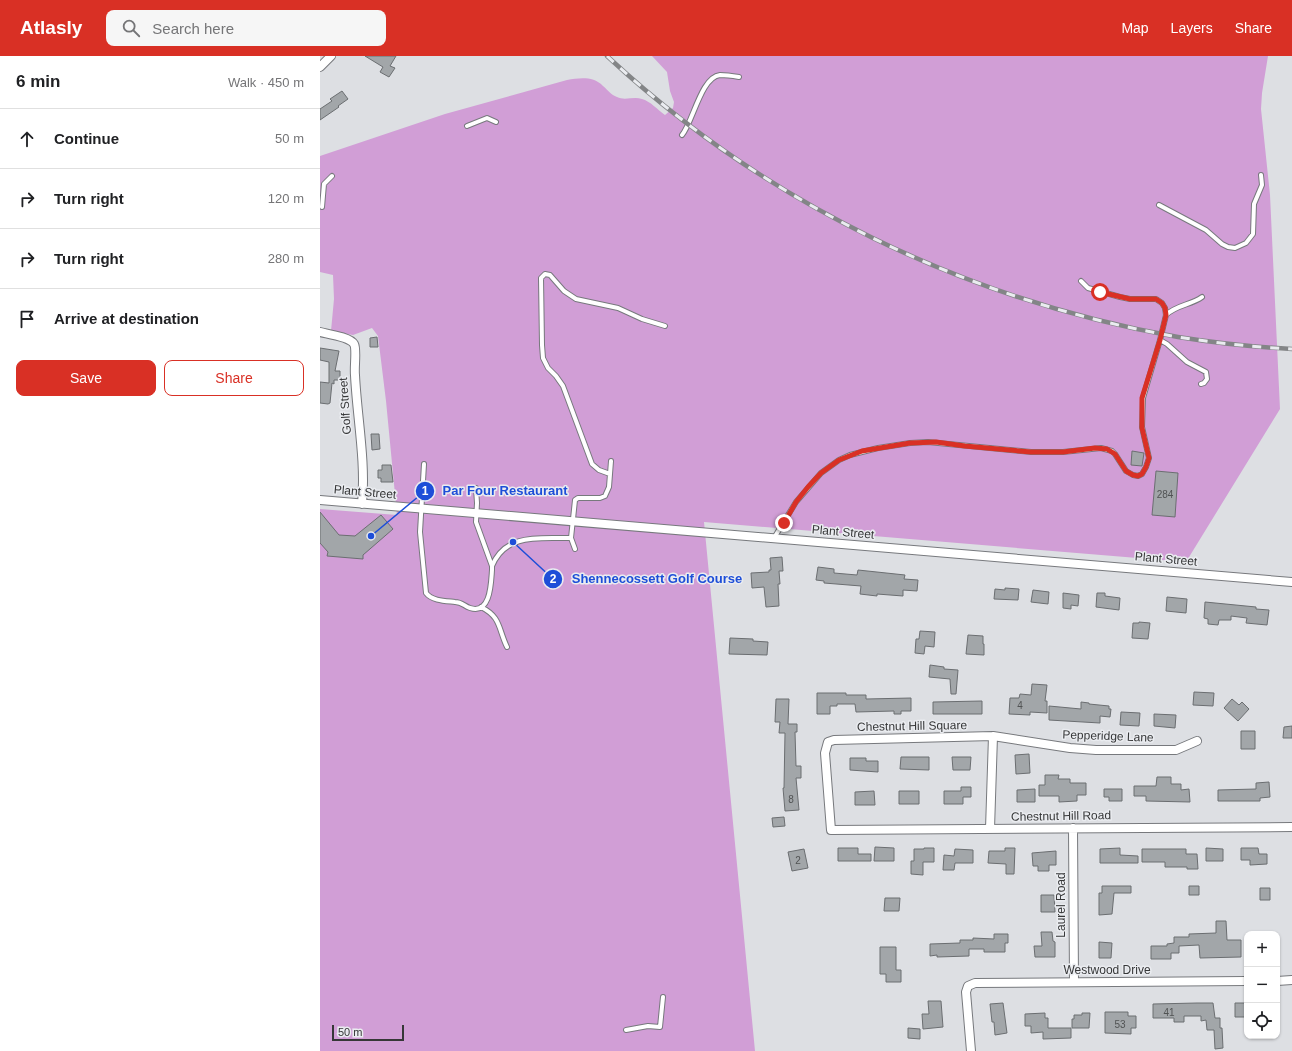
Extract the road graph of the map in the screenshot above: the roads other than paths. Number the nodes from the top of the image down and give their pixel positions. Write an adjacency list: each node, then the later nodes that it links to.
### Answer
1 (331, 56): 2 (street)
2 (320, 67)
3 (739, 77): 6 (lane)
4 (496, 122): 5 (lane)
5 (467, 126)
6 (682, 135)
7 (1261, 175): 9 (lane)
8 (332, 176): 10 (lane)
9 (1159, 205)
10 (322, 207)
11 (1081, 281): 13 (lane)
12 (1202, 297): 13 (lane)
13 (1166, 315): 16 (lane)
14 (664, 326): 20 (lane)
15 (320, 332): 23 (street, Golf Street)
16 (1160, 340): 17 (lane); 28 (lane)
17 (1201, 384)
18 (611, 461): 20 (lane)
19 (424, 464): 24 (lane)
20 (610, 474): 26 (lane)
21 (476, 488): 25 (lane)
22 (320, 500): 23 (street, Plant Street)
23 (362, 504): 24 (street, Plant Street)
24 (421, 509): 25 (street, Plant Street); 32 (lane)
25 (477, 513): 26 (street, Plant Street); 30 (lane)
26 (573, 521): 27 (lane); 28 (street, Plant Street)
27 (571, 538): 29 (lane); 30 (lane)
28 (774, 538): 31 (street, Plant Street)
29 (575, 549)
30 (492, 566): 32 (lane)
31 (1292, 582)
32 (481, 607): 33 (lane)
33 (507, 646)
34 (993, 736): 35 (street, Pepperidge Lane); 38 (street); 39 (street, Chestnut Hill Square)
35 (1197, 741)
36 (1292, 827): 37 (street, Chestnut Hill Road)
37 (1073, 828): 38 (street, Chestnut Hill Road); 43 (street, Laurel Road)
38 (990, 829): 39 (street, Chestnut Hill Road)
39 (831, 830)
40 (1292, 980): 42 (street)
41 (1244, 981): 43 (street, Westwood Drive)
42 (1280, 981)
43 (1074, 982): 46 (street, Westwood Drive)
44 (663, 997): 45 (lane)
45 (626, 1030)
46 (971, 1051)

